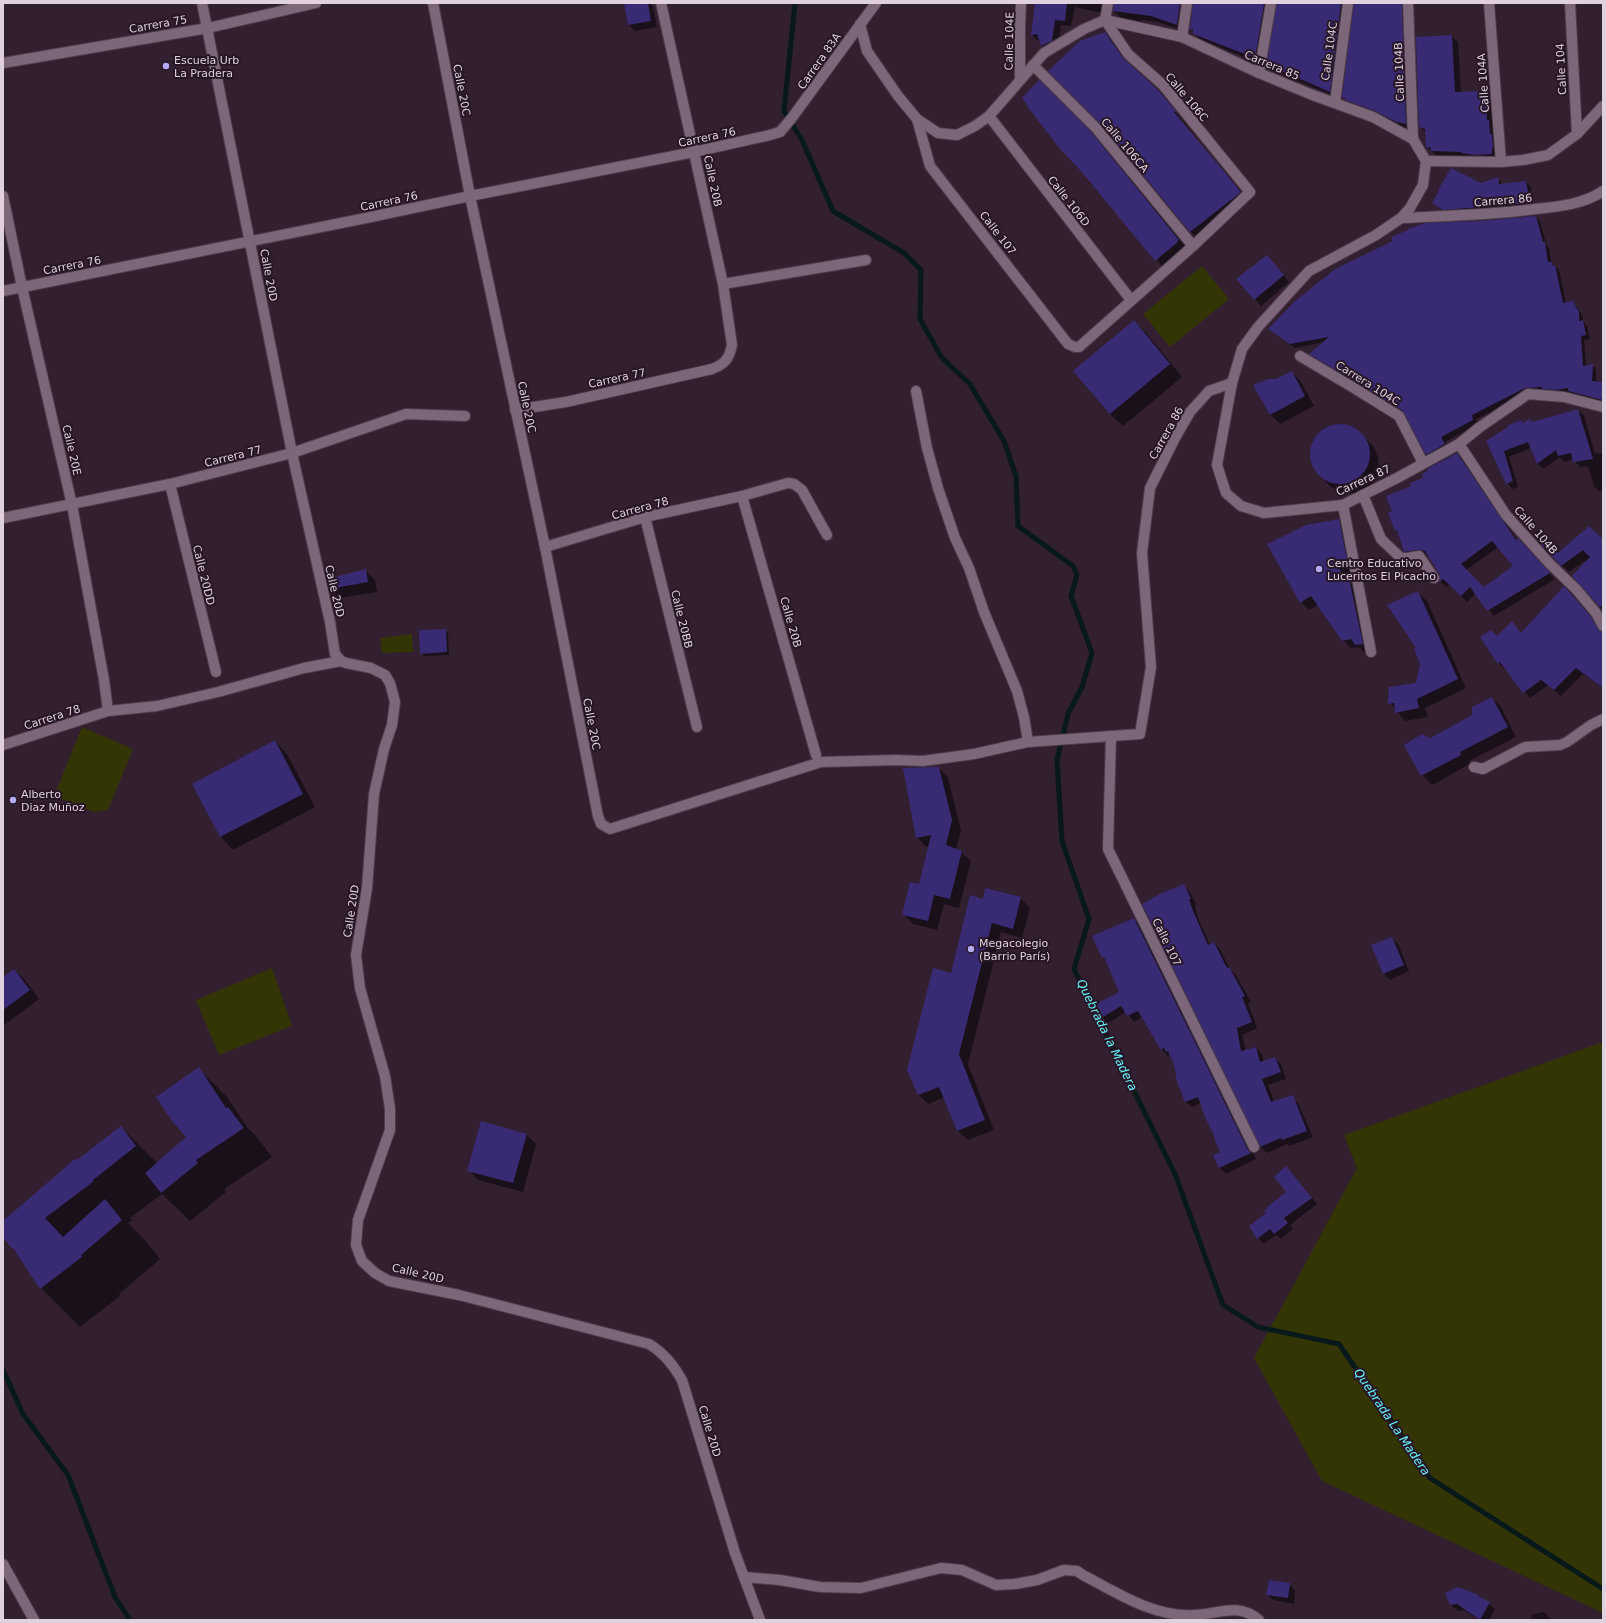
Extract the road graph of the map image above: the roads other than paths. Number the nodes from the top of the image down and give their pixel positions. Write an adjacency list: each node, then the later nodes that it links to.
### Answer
1 (202, 3): 16 (street, Calle 20D)
2 (316, 3): 16 (street, Carrera 75)
3 (433, 3): 34 (street, Calle 20C)
4 (661, 3): 29 (street, Calle 20B)
5 (876, 3): 15 (street, Carrera 83A)
6 (1022, 3): 21 (street, Calle 104E)
7 (1108, 3): 14 (street)
8 (1187, 3): 17 (street)
9 (1271, 3): 20 (street)
10 (1348, 3): 22 (street, Calle 104C)
11 (1408, 3): 28 (street, Calle 104B)
12 (1489, 3): 31 (street, Calle 104A)
13 (1570, 3): 27 (street, Calle 104)
14 (1105, 20): 17 (street, Carrera 85); 19 (street); 37 (street, Calle 106C)
15 (860, 24): 25 (street, Calle 107); 26 (street, Carrera 83A)
16 (208, 28): 18 (street, Carrera 75); 36 (street, Calle 20D)
17 (1182, 37): 20 (street, Carrera 85)
18 (3, 63)
19 (1033, 65): 21 (street); 37 (street, Calle 106CA)
20 (1259, 73): 22 (street, Carrera 85)
21 (1020, 80): 24 (street)
22 (1335, 102): 28 (street, Carrera 85)
23 (1603, 106): 27 (street)
24 (989, 116): 25 (street, Calle 107); 42 (street, Calle 106D)
25 (917, 120): 42 (street, Calle 107)
26 (780, 132): 29 (street, Carrera 76)
27 (1577, 134): 31 (street)
28 (1414, 139): 30 (street)
29 (694, 152): 34 (street, Carrera 76); 39 (street, Calle 20B)
30 (1426, 161): 31 (street); 35 (street)
31 (1500, 162)
32 (1603, 191): 35 (street, Carrera 86)
33 (3, 196): 40 (street, Calle 20E)
34 (470, 196): 36 (street, Carrera 76); 48 (street, Calle 20C)
35 (1401, 218): 45 (street)
36 (250, 241): 40 (street, Carrera 76); 51 (street, Calle 20D)
37 (1194, 246): 42 (street)
38 (866, 260): 39 (street)
39 (723, 284): 44 (street, Calle 20B)
40 (22, 287): 41 (street, Carrera 76); 56 (street, Calle 20E)
41 (3, 291)
42 (1131, 300)
43 (1300, 356): 52 (street, Carrera 104C)
44 (723, 364): 48 (street, Carrera 77)
45 (1232, 383): 57 (street, Carrera 87); 70 (street, Carrera 86)
46 (916, 391): 71 (street)
47 (1603, 408): 50 (street, Carrera 87)
48 (515, 410): 61 (street, Calle 20C)
49 (465, 416): 51 (street, Carrera 77)
50 (1459, 444): 52 (street, Carrera 87); 63 (street, Calle 104B)
51 (292, 454): 53 (street, Carrera 77); 65 (street, Calle 20D)
52 (1423, 463): 54 (street, Carrera 87)
53 (170, 484): 56 (street, Carrera 77); 66 (street, Calle 20DD)
54 (1363, 494): 57 (street, Carrera 87); 62 (street)
55 (742, 496): 59 (street, Carrera 78); 60 (street, Carrera 78); 73 (street, Calle 20B)
56 (72, 505): 58 (street, Carrera 77); 67 (street, Calle 20E)
57 (1343, 505): 64 (street)
58 (3, 518)
59 (645, 518): 61 (street, Carrera 78); 69 (street, Calle 20BB)
60 (827, 535)
61 (545, 547): 71 (street, Calle 20C)
62 (1434, 578)
63 (1603, 626)
64 (1371, 652)
65 (341, 661): 67 (street, Carrera 78); 77 (street, Calle 20D)
66 (216, 672)
67 (108, 711): 72 (street, Carrera 78)
68 (1603, 719): 74 (street)
69 (697, 726)
70 (1111, 736): 71 (street); 75 (street, Calle 107)
71 (1028, 742)
72 (3, 745)
73 (816, 755)
74 (1474, 767)
75 (1254, 1147)
76 (3, 1564): 78 (street)
77 (744, 1577): 79 (street, Calle 20D); 80 (street)
78 (34, 1620)
79 (760, 1620)
80 (1259, 1620)

